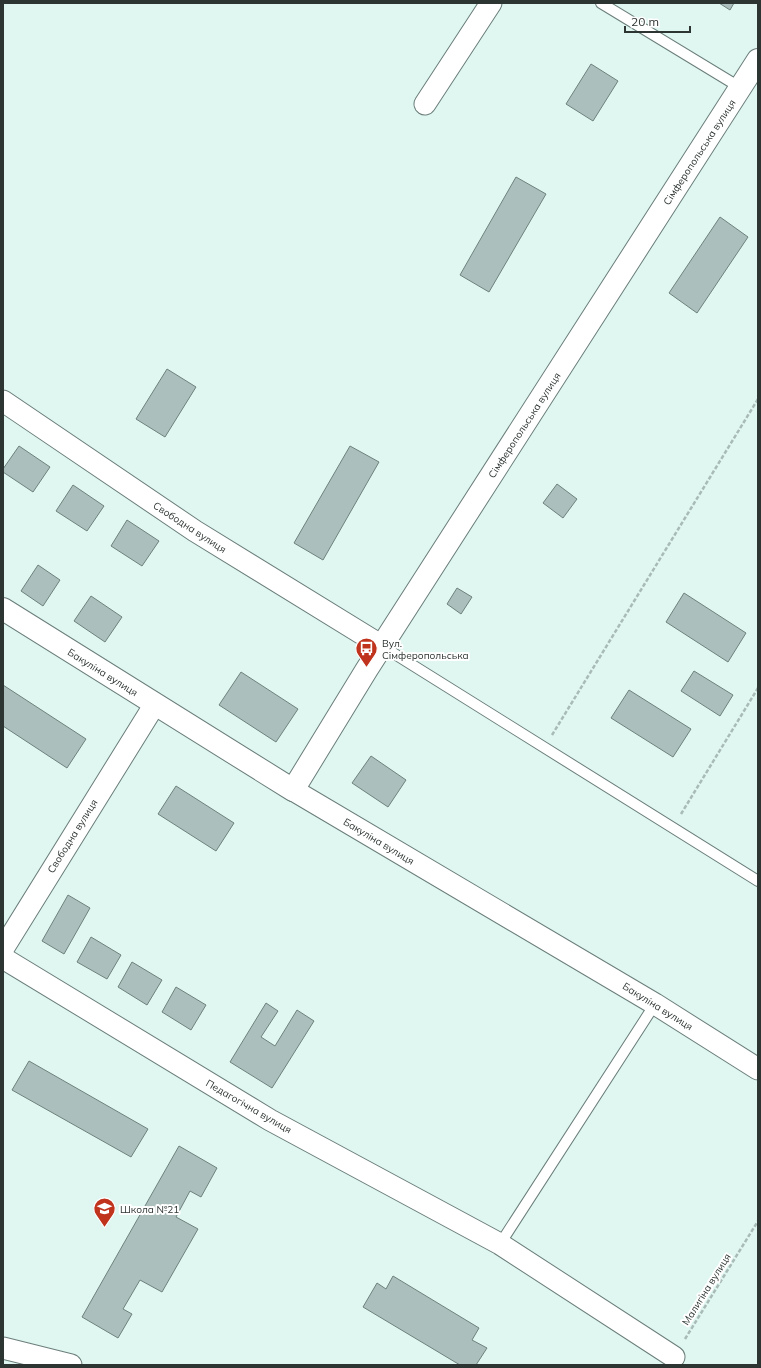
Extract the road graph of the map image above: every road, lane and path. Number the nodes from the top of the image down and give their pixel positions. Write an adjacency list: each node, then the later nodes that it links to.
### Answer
1 (490, 3): 5 (street)
2 (602, 3): 4 (lane)
3 (758, 60): 4 (street, Сімферопольська вулиця)
4 (741, 88): 9 (street, Сімферопольська вулиця)
5 (425, 104)
6 (758, 399): 12 (path)
7 (3, 401): 9 (street, Свободна вулиця)
8 (3, 609): 11 (street, Бакуліна вулиця)
9 (382, 646): 12 (lane); 13 (street, Сімферопольська вулиця)
10 (758, 688): 14 (path)
11 (154, 704): 13 (street, Бакуліна вулиця); 16 (street, Свободна вулиця)
12 (544, 748): 14 (lane)
13 (293, 790): 18 (street, Бакуліна вулиця)
14 (673, 828): 15 (lane)
15 (758, 881)
16 (3, 949)
17 (3, 958): 21 (street, Педагогічна вулиця)
18 (655, 1004): 19 (street, Бакуліна вулиця); 21 (lane)
19 (758, 1069)
20 (758, 1221): 23 (path, Малигіна вулиця)
21 (500, 1244): 23 (street, Педагогічна вулиця)
22 (3, 1348): 24 (street)
23 (674, 1357)
24 (71, 1365)

